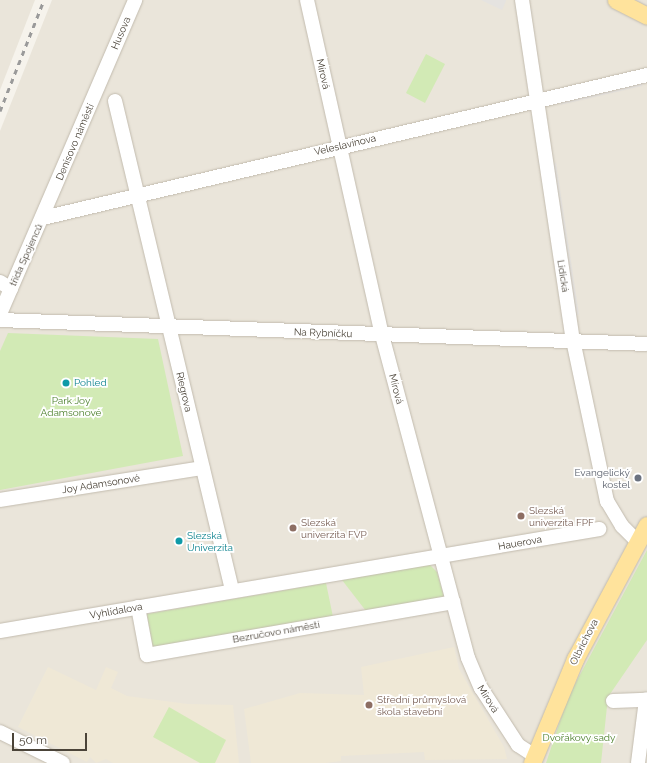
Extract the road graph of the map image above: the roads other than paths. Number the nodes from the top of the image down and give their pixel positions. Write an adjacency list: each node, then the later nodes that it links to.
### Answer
1 (135, 0): 6 (street, Husova)
2 (307, 0): 10 (street, Mírová)
3 (522, 0): 9 (street, Lidická)
4 (616, 0): 5 (main road)
5 (647, 16)
6 (107, 66): 12 (street, Denisovo náměstí)
7 (647, 75): 9 (street, Veleslavínova)
8 (115, 101): 11 (street, Riegrova)
9 (535, 101): 10 (street, Veleslavínova); 18 (street, Lidická)
10 (339, 146): 11 (street, Veleslavínova); 17 (street, Mírová)
11 (135, 195): 12 (street, Veleslavínova); 16 (street, Riegrova)
12 (43, 218): 13 (street, třída Spojenců)
13 (6, 285): 14 (street, třída Spojenců)
14 (0, 314)
15 (0, 320): 16 (street, Na Rybníčku)
16 (169, 329): 17 (street, Na Rybníčku); 20 (street, Riegrova)
17 (382, 335): 18 (street, Na Rybníčku); 25 (street, Mírová)
18 (573, 340): 19 (street, Na Rybníčku); 24 (street, Lidická)
19 (647, 344)
20 (202, 468): 21 (street, Joy Adamsonové); 26 (street, Riegrova)
21 (0, 500)
22 (647, 526): 24 (main road, Olbrichova)
23 (599, 529): 25 (street, Hauerova)
24 (638, 541): 33 (main road, Olbrichova)
25 (441, 557): 26 (street); 27 (street, Mírová)
26 (232, 590): 28 (street, Vyhlídalova)
27 (453, 602): 28 (street, Bezručovo náměstí); 33 (street, Mírová)
28 (138, 607): 29 (street, Vyhlídalova)
29 (0, 631)
30 (646, 700): 31 (street); 35 (street)
31 (613, 701)
32 (0, 732): 34 (street)
33 (534, 759)
34 (63, 763)
35 (638, 763)

